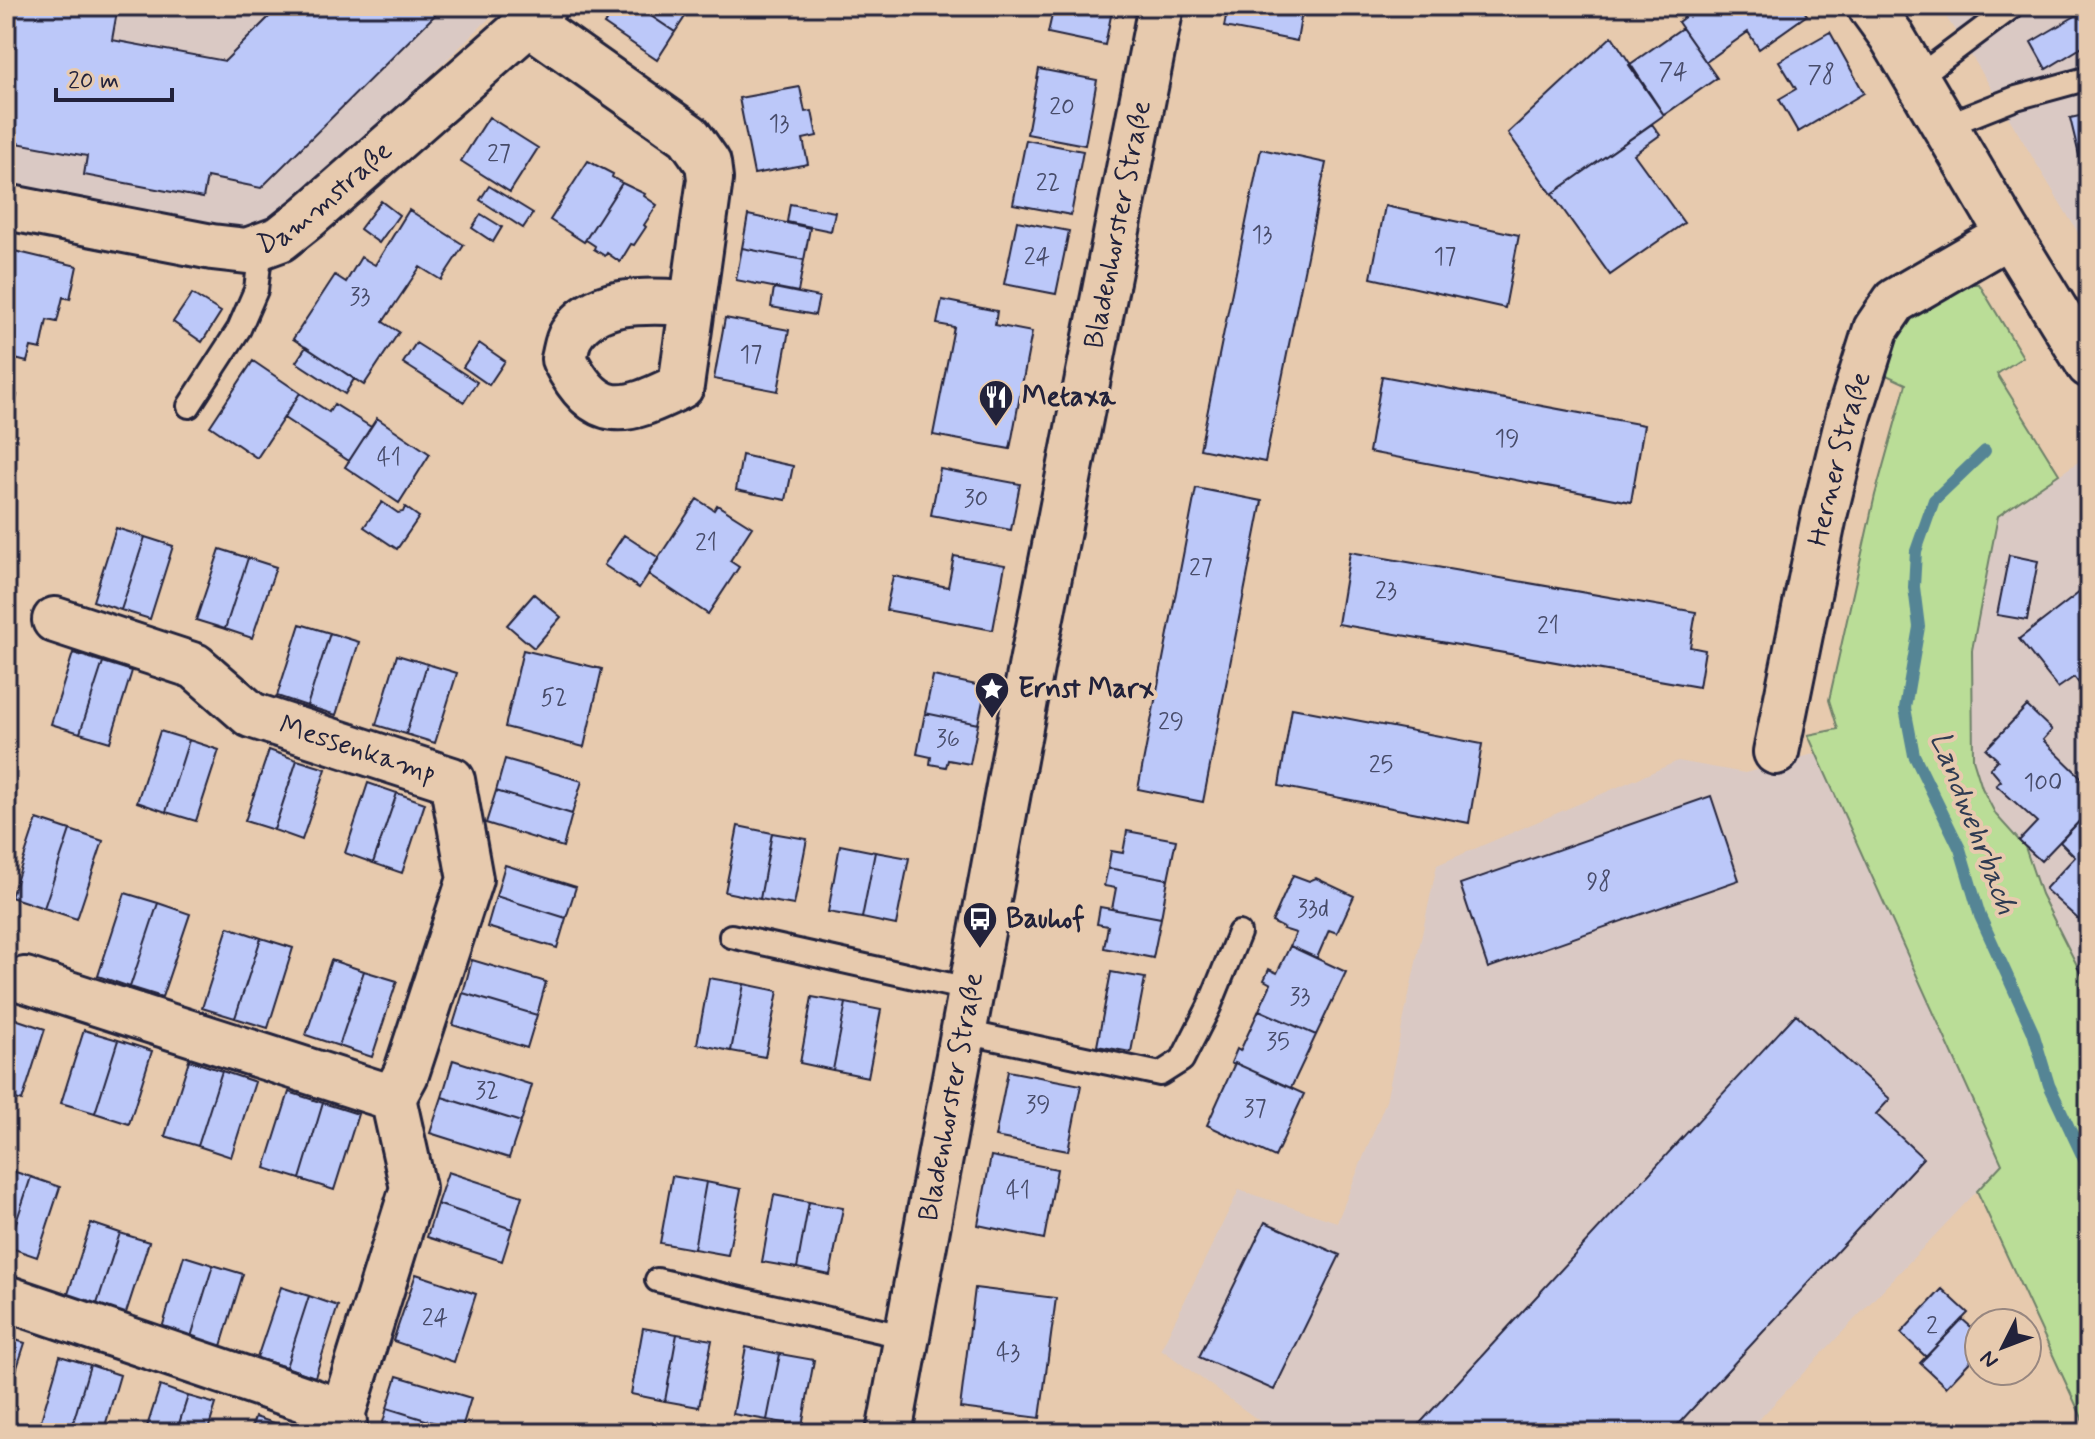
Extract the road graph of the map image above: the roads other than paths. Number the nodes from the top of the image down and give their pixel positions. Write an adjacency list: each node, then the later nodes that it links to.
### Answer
1 (1161, 6): 19 (street, Bladenhorster Straße)
2 (1870, 6): 5 (street)
3 (2013, 6): 5 (lane)
4 (537, 15): 10 (street, Dammstraße); 11 (street)
5 (1917, 78): 7 (street)
6 (2089, 78): 7 (lane)
7 (1945, 126): 9 (street)
8 (6, 207): 10 (street, Dammstraße)
9 (2009, 235): 12 (street); 15 (street, Herner Straße)
10 (261, 247): 13 (lane)
11 (692, 303)
12 (2089, 365)
13 (189, 406)
14 (55, 620): 21 (street, Messenkamp)
15 (1776, 752)
16 (1239, 933): 20 (lane)
17 (731, 936): 19 (lane)
18 (25, 980): 21 (street)
19 (973, 990): 20 (street, Bladenhorster Straße)
20 (964, 1032): 24 (street, Bladenhorster Straße)
21 (393, 1098): 25 (street)
22 (657, 1280): 24 (lane)
23 (6, 1298): 25 (street)
24 (907, 1337): 26 (street, Bladenhorster Straße)
25 (344, 1423)
26 (889, 1433)

